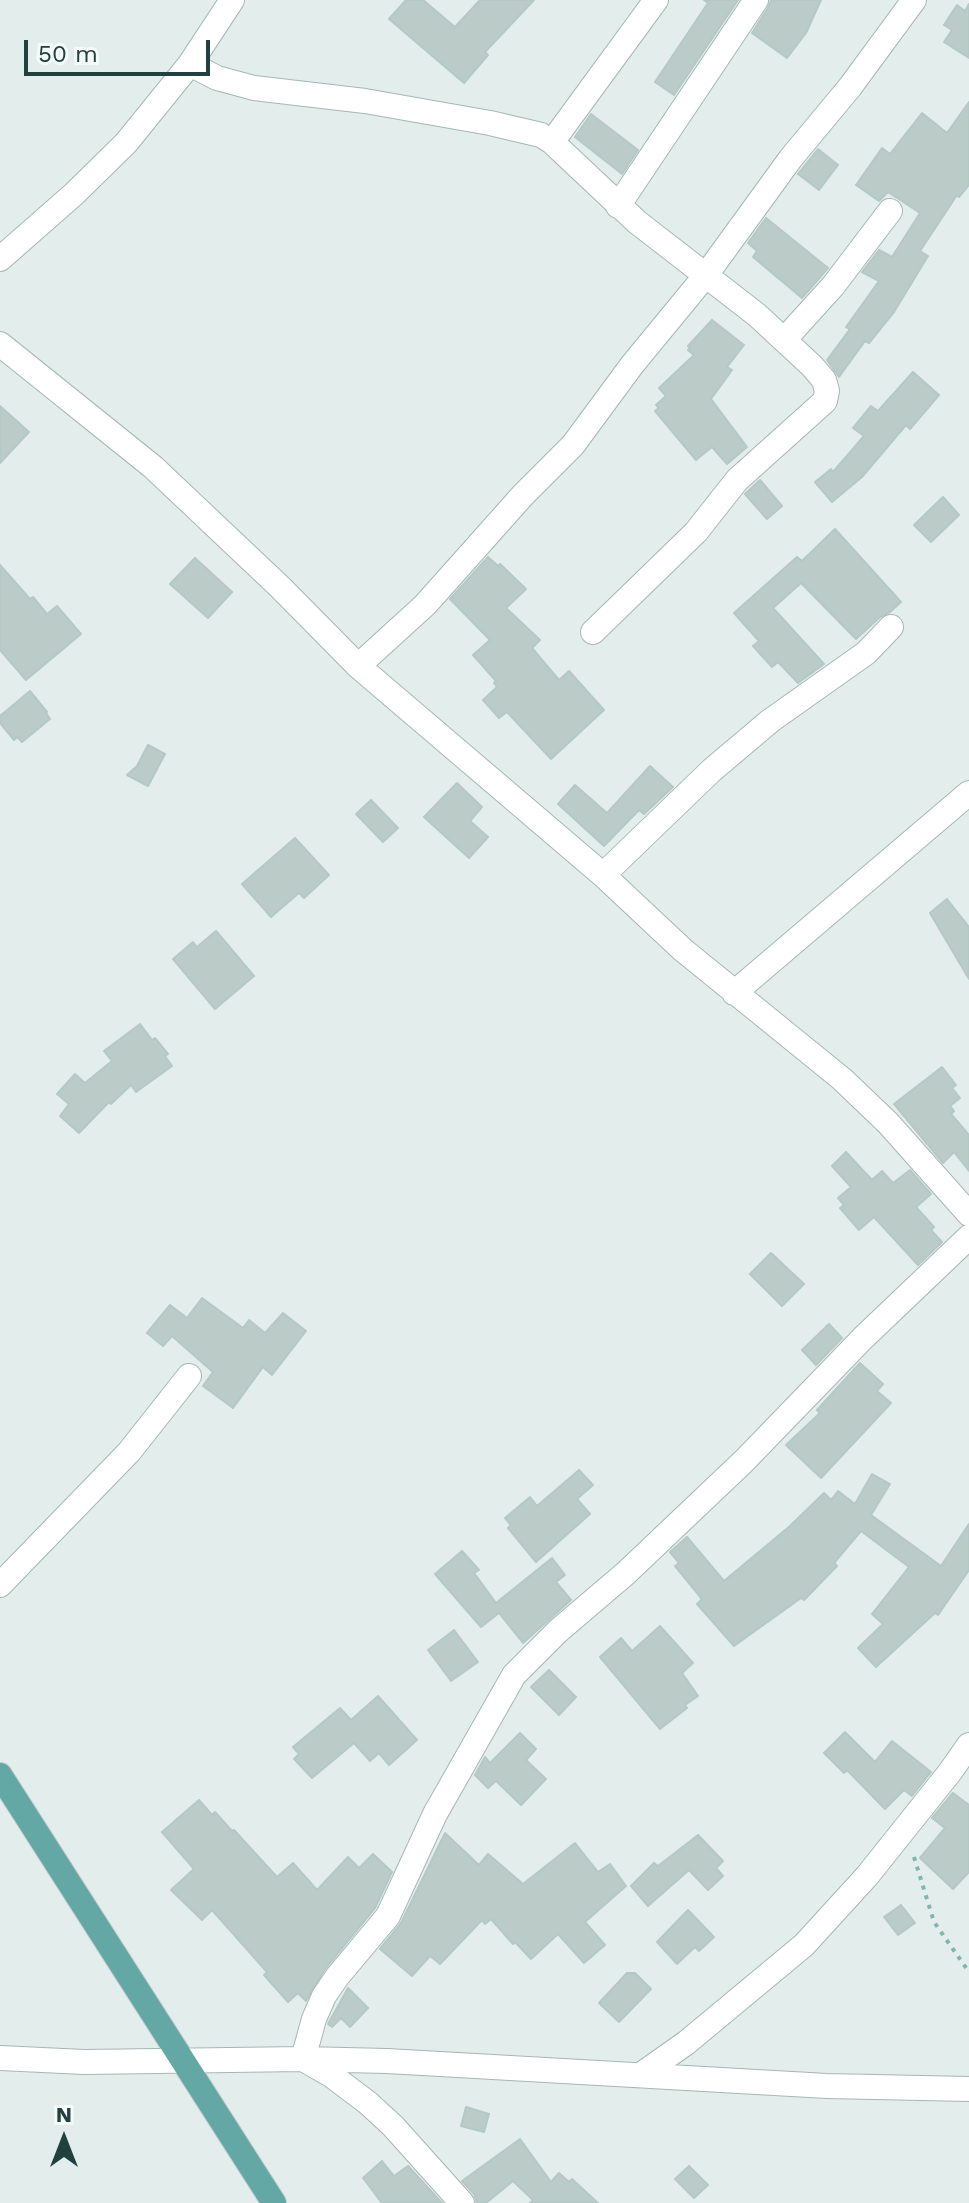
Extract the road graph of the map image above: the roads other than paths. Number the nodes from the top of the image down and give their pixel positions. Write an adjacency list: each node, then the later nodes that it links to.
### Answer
1 (232, 0): 5 (street)
2 (656, 0): 6 (street)
3 (756, 0): 7 (street)
4 (914, 0): 10 (street)
5 (190, 64): 6 (street); 9 (street)
6 (552, 142): 7 (street)
7 (618, 206): 10 (street)
8 (890, 211): 11 (street)
9 (0, 259)
10 (706, 275): 11 (street); 15 (street)
11 (784, 340): 14 (street)
12 (0, 344): 15 (street)
13 (891, 627): 17 (street)
14 (593, 632)
15 (358, 666): 17 (street)
16 (969, 793): 18 (street)
17 (603, 875): 18 (street)
18 (734, 993): 19 (street)
19 (969, 1214)
20 (969, 1237): 26 (street)
21 (189, 1376): 22 (street)
22 (0, 1585)
23 (969, 1745): 28 (street)
24 (0, 1775): 27 (main road)
25 (0, 2058): 27 (street)
26 (303, 2059): 27 (street); 28 (street); 32 (street)
27 (184, 2060): 31 (main road)
28 (642, 2074): 30 (street)
29 (969, 2080): 30 (street)
30 (957, 2089)
31 (274, 2203)
32 (462, 2203)

